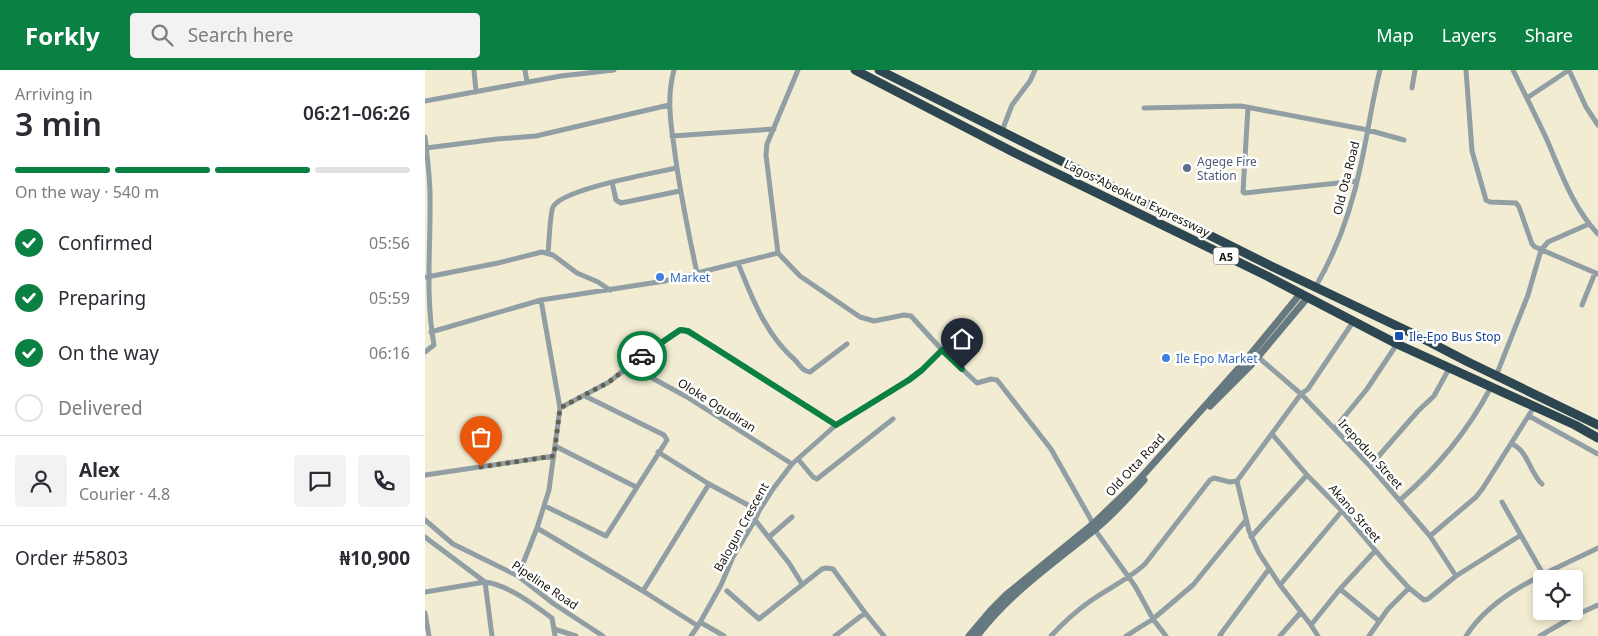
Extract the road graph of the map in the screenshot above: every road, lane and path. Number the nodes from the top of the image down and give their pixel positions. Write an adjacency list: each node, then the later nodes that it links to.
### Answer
1 (474, 70): 16 (street)
2 (525, 70): 14 (street)
3 (614, 70): 14 (street)
4 (674, 70): 19 (street)
5 (798, 70): 23 (street)
6 (855, 70): 46 (highway, Lagos-Abeokuta Expressway / A5)
7 (879, 70): 25 (highway, Lagos-Abeokuta Expressway / A5)
8 (1035, 70): 25 (street)
9 (1380, 70): 24 (street, Old Ota Road)
10 (1415, 70): 15 (street)
11 (1466, 70): 37 (street)
12 (1513, 70): 17 (street)
13 (1569, 70): 17 (street); 22 (street)
14 (527, 82): 16 (street)
15 (1411, 88)
16 (477, 92): 18 (street)
17 (1527, 98): 34 (street)
18 (425, 101)
19 (669, 105): 26 (street); 29 (street)
20 (1248, 107): 21 (street); 24 (street); 31 (street)
21 (1144, 108)
22 (1598, 125)
23 (774, 129): 26 (street); 39 (street)
24 (1368, 130): 28 (street); 31 (street, Old Ota Road)
25 (1002, 131): 44 (highway, Lagos-Abeokuta Expressway / A5)
26 (673, 136): 30 (street)
27 (425, 137): 29 (street)
28 (1405, 140)
29 (426, 148): 36 (street)
30 (676, 168): 32 (street); 33 (street)
31 (1357, 181): 44 (street, Old Ota Road)
32 (612, 182): 33 (street); 38 (street)
33 (681, 191): 41 (street)
34 (1589, 224): 35 (street); 37 (street)
35 (1598, 234)
36 (427, 245): 43 (street)
37 (1541, 250): 42 (street); 58 (street)
38 (547, 253): 43 (street); 45 (street)
39 (778, 253): 40 (street); 53 (street)
40 (738, 263): 41 (street); 51 (street)
41 (697, 273): 45 (street)
42 (1596, 273): 48 (street)
43 (427, 277): 50 (street)
44 (1316, 286): 58 (highway, Lagos-Abeokuta Expressway / A5)
45 (610, 290): 47 (street)
46 (1304, 295): 49 (highway, Lagos-Abeokuta Expressway / A5); 55 (main road); 95 (main road, Old Otta Road)
47 (541, 300): 50 (street); 63 (street)
48 (1582, 305)
49 (1353, 322): 52 (highway, Lagos-Abeokuta Expressway / A5); 60 (street)
50 (431, 332): 54 (street)
51 (847, 344)
52 (1397, 344): 57 (highway, Lagos-Abeokuta Expressway / A5); 69 (street)
53 (942, 350): 68 (street, Balogun Crescent); 95 (street)
54 (425, 352)
55 (1258, 357): 60 (street, Irepodun Street); 95 (main road)
56 (630, 366): 61 (street); 68 (street); 78 (street, Oloke Ogudiran)
57 (1450, 367): 59 (highway, Lagos-Abeokuta Expressway / A5); 79 (street)
58 (1496, 376): 66 (highway, Lagos-Abeokuta Expressway / A5)
59 (1491, 388): 62 (highway, Lagos-Abeokuta Expressway / A5); 86 (street)
60 (1301, 394): 69 (street, Irepodun Street); 70 (street)
61 (585, 396): 63 (street); 74 (street)
62 (1535, 407): 64 (street); 66 (highway, Lagos-Abeokuta Expressway / A5)
63 (560, 408): 73 (street)
64 (1529, 416): 72 (street); 75 (street)
65 (893, 419): 77 (street)
66 (1577, 421): 67 (highway, Lagos-Abeokuta Expressway / A5); 71 (highway, Lagos-Abeokuta Expressway / A5)
67 (1597, 422)
68 (836, 425): 77 (street, Balogun Crescent)
69 (1335, 428): 79 (street, Irepodun Street)
70 (1272, 434): 81 (street, Akano Street); 82 (street)
71 (1598, 438)
72 (1512, 444): 84 (street); 99 (street)
73 (555, 446): 76 (street); 85 (street)
74 (658, 452): 83 (street); 85 (street)
75 (1598, 454)
76 (554, 456): 80 (street); 88 (street)
77 (798, 459): 78 (street, Balogun Crescent)
78 (792, 464): 89 (street, Balogun Crescent)
79 (1370, 466): 86 (street, Irepodun Street)
80 (425, 475)
81 (1307, 475): 90 (street, Akano Street); 101 (street)
82 (1237, 481): 94 (street); 108 (street)
83 (709, 484): 89 (street); 116 (street)
84 (1542, 484)
85 (636, 487): 88 (street)
86 (1400, 500): 99 (street, Irepodun Street)
87 (1503, 502): 97 (street)
88 (545, 506): 96 (street)
89 (759, 511): 93 (street, Balogun Crescent)
90 (1342, 511): 103 (street, Akano Street); 113 (street)
91 (792, 517): 100 (street)
92 (425, 520): 107 (street, Pipeline Road)
93 (755, 520): 100 (street); 125 (street, Balogun Crescent)
94 (1247, 520): 101 (street); 123 (street)
95 (1094, 527): 108 (street); 138 (main road, Old Otta Road); 139 (main road, Old Otta Road)
96 (537, 528): 107 (street); 116 (street)
97 (1521, 535): 105 (street); 109 (street)
98 (425, 536): 111 (street)
99 (1430, 536): 109 (street, Irepodun Street)
100 (769, 537): 112 (street)
101 (1251, 537): 104 (street)
102 (1598, 548): 106 (street)
103 (1375, 551): 114 (street); 115 (street, Akano Street)
104 (1269, 569): 113 (street); 128 (street)
105 (1541, 570)
106 (1551, 570)
107 (518, 576): 133 (street, Pipeline Road)
108 (1127, 576): 123 (street); 140 (street)
109 (1456, 576): 115 (street, Akano Street)
110 (1533, 580): 146 (street)
111 (485, 582): 118 (street); 127 (street); 130 (street)
112 (802, 584): 117 (street); 122 (street)
113 (1280, 585): 120 (street)
114 (1340, 588): 124 (street); 126 (street)
115 (1409, 588): 124 (street)
116 (643, 591): 125 (street)
117 (727, 591)
118 (425, 592)
119 (1598, 605): 147 (street)
120 (1301, 612): 126 (street); 143 (street)
121 (425, 613): 129 (street)
122 (866, 614): 136 (street); 137 (street)
123 (1153, 619): 141 (street); 142 (street)
124 (1379, 621): 145 (street)
125 (699, 624): 134 (street, Balogun Crescent); 135 (street)
126 (1311, 625): 144 (street)
127 (554, 629): 131 (street); 132 (street)
128 (1220, 635)
129 (429, 636)
130 (492, 636)
131 (555, 636)
132 (576, 636)
133 (603, 636)
134 (691, 636)
135 (724, 636)
136 (835, 636)
137 (884, 636)
138 (969, 636)
139 (977, 636)
140 (1051, 636)
141 (1126, 636)
142 (1166, 636)
143 (1280, 636)
144 (1318, 636)
145 (1369, 636)
146 (1466, 636)
147 (1539, 636)

